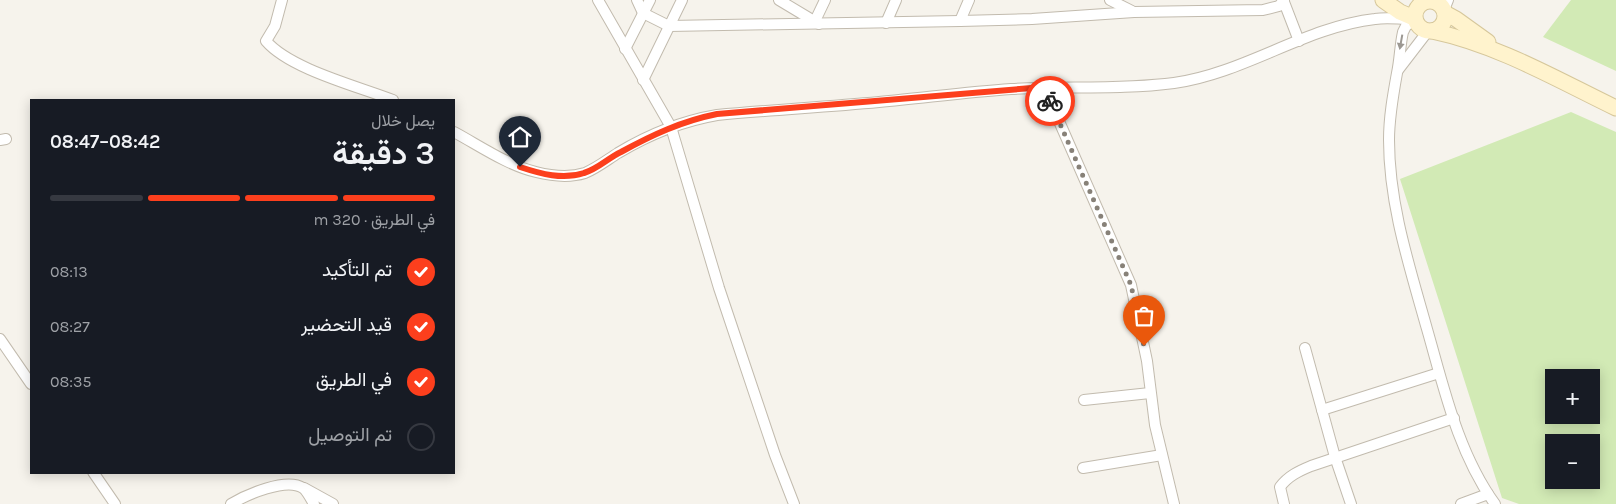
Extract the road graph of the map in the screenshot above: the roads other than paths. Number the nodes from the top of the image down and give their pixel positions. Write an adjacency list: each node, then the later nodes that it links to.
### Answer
1 (282, 0): 29 (street)
2 (598, 0): 24 (street)
3 (637, 0): 16 (street)
4 (650, 0): 16 (street)
5 (682, 0): 21 (street)
6 (779, 0): 19 (street)
7 (825, 0): 19 (street)
8 (896, 0): 20 (street)
9 (969, 0): 18 (street)
10 (1110, 0): 15 (street)
11 (1383, 0): 17 (main road)
12 (1284, 1): 15 (street); 23 (street)
13 (1423, 1): 14 (main road); 17 (main road)
14 (1446, 8): 22 (main road); 25 (main road)
15 (1134, 12): 18 (street)
16 (643, 13): 21 (street); 24 (street)
17 (1415, 19): 22 (main road); 23 (street); 26 (street, one-way to 26)
18 (960, 21): 20 (street)
19 (818, 23): 20 (street); 21 (street)
20 (886, 23)
21 (669, 26): 27 (street)
22 (1430, 31): 25 (main road); 26 (street)
23 (1299, 41): 28 (street)
24 (625, 49): 27 (street)
25 (1496, 49): 30 (main road)
26 (1398, 70): 35 (street)
27 (643, 80): 31 (street)
28 (1044, 87): 31 (street); 37 (street)
29 (390, 99)
30 (1616, 108)
31 (671, 127): 32 (street); 51 (street)
32 (455, 133)
33 (0, 339): 36 (street)
34 (1305, 348): 39 (street)
35 (1439, 373): 39 (street); 40 (street)
36 (30, 383)
37 (1150, 393): 38 (street); 41 (street)
38 (1084, 400)
39 (1322, 410): 42 (street)
40 (1454, 418): 42 (street); 46 (street)
41 (1162, 455): 43 (street); 52 (street)
42 (1335, 457): 53 (street); 54 (street)
43 (1083, 468)
44 (94, 474): 47 (street)
45 (303, 488): 48 (street); 49 (street); 50 (street)
46 (1488, 494): 55 (street); 56 (street)
47 (115, 504)
48 (231, 504)
49 (314, 504)
50 (333, 504)
51 (794, 504)
52 (1174, 504)
53 (1284, 504)
54 (1351, 504)
55 (1461, 504)
56 (1495, 504)

